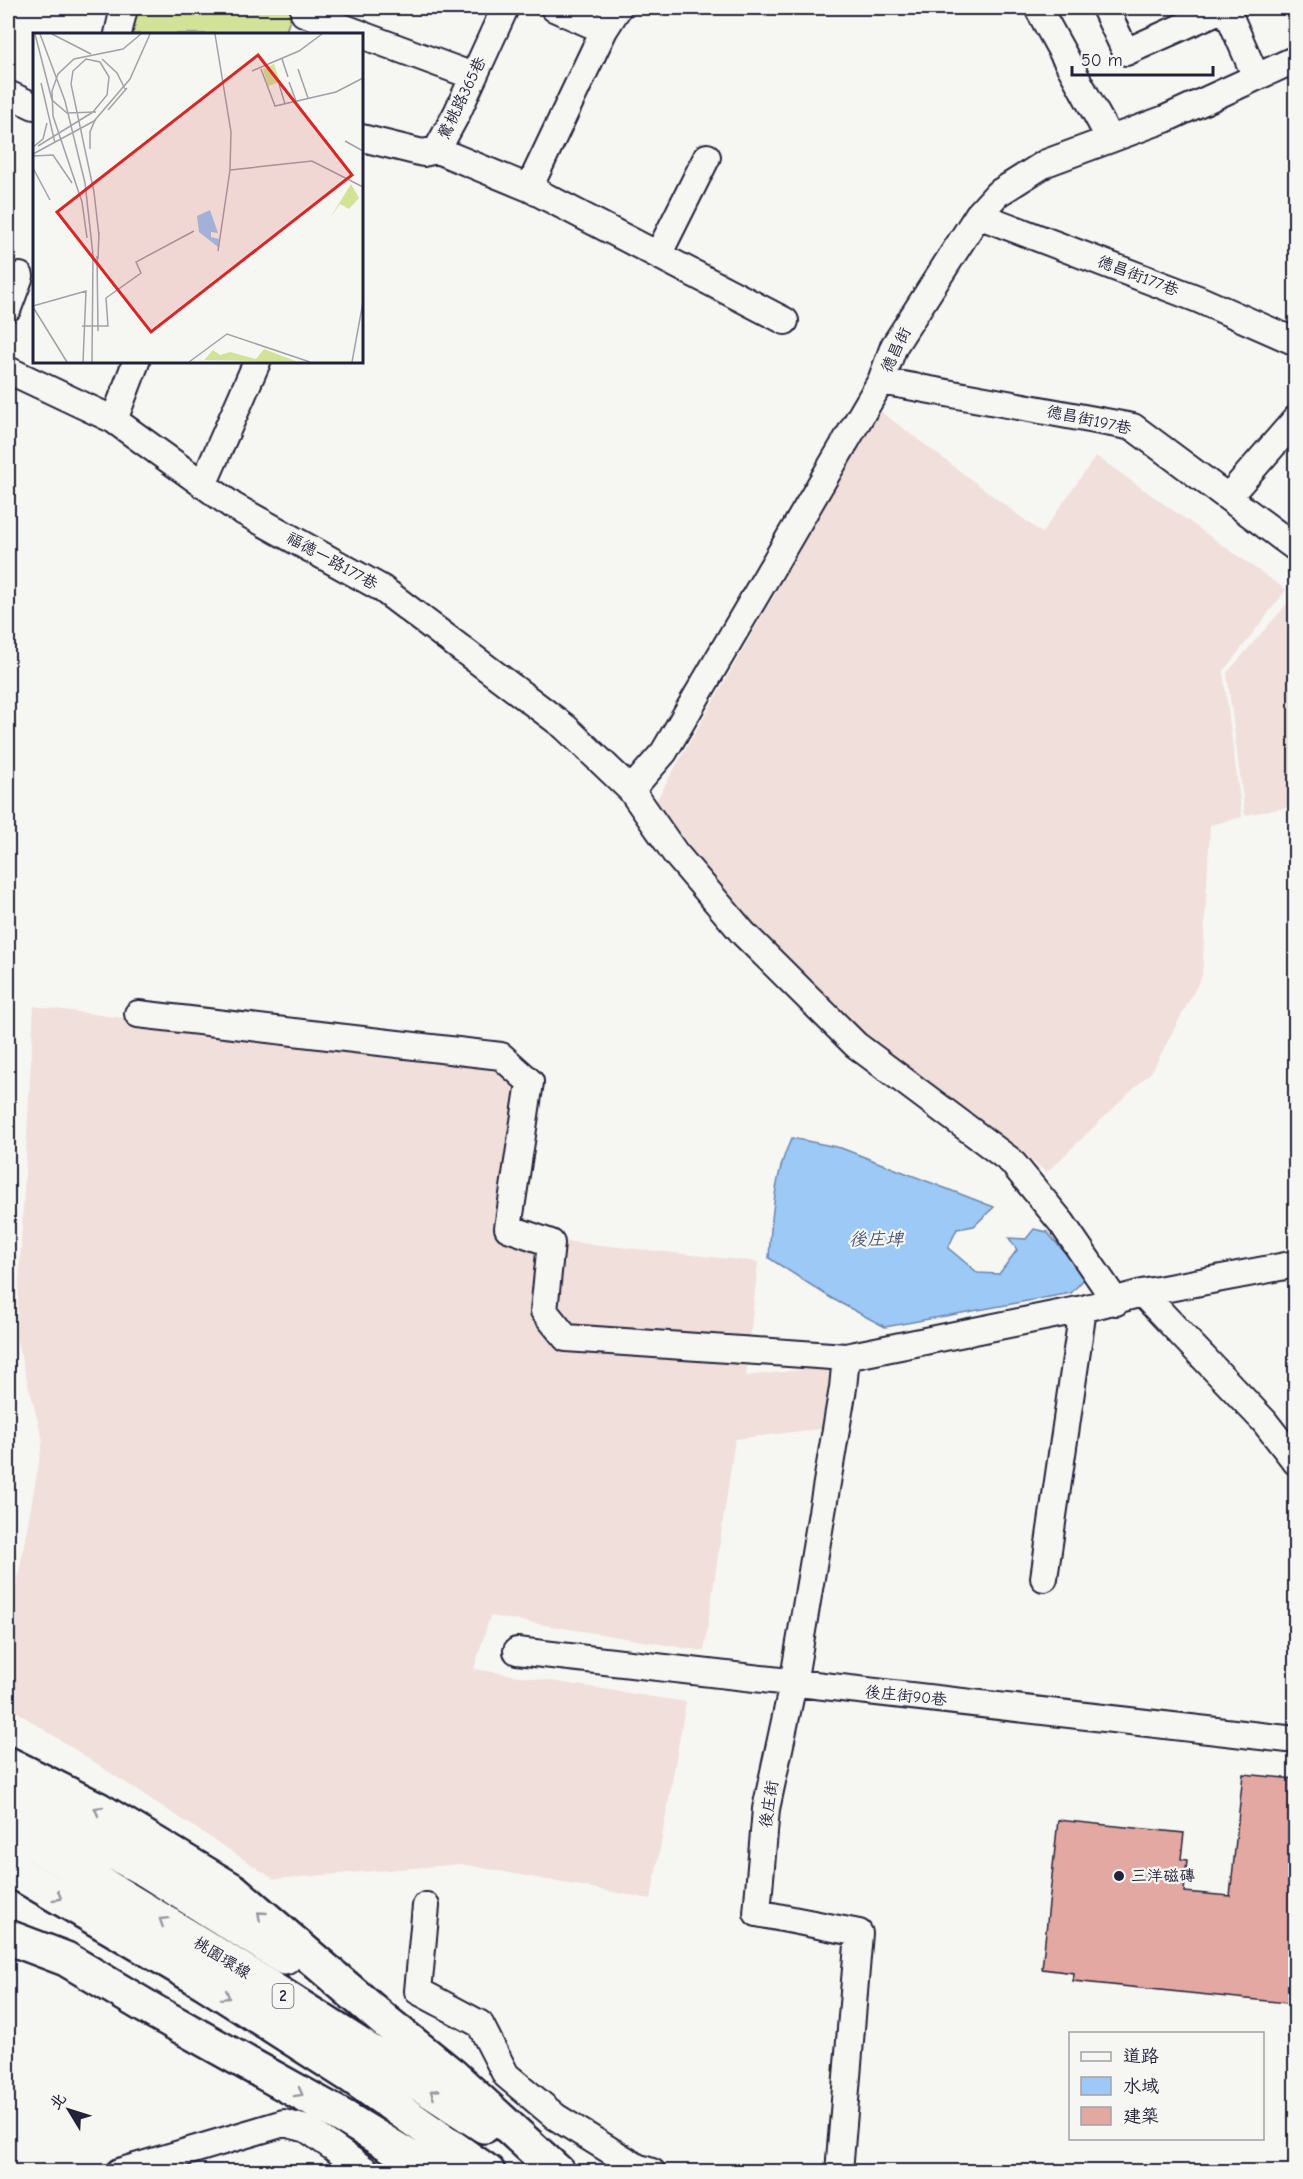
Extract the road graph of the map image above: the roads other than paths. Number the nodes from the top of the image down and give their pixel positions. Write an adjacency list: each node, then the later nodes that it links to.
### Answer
1 (124, 8): 11 (street)
2 (504, 8): 15 (street, 鶯桃路365巷)
3 (554, 8): 10 (street)
4 (618, 8): 10 (street)
5 (1038, 8): 20 (street)
6 (1105, 8): 9 (street)
7 (1225, 8): 9 (street); 16 (street)
8 (304, 13): 12 (street)
9 (1178, 17)
10 (604, 30): 23 (street)
11 (118, 33)
12 (358, 33)
13 (363, 35): 15 (street)
14 (1296, 59): 16 (street, 德昌街)
15 (473, 76): 21 (street, 鶯桃路365巷)
16 (1256, 77): 20 (street, 德昌街)
17 (8, 94): 18 (street)
18 (33, 106)
19 (363, 138): 21 (street, 鶯桃路365巷)
20 (1110, 139): 24 (street, 德昌街)
21 (437, 150): 23 (street)
22 (707, 157): 25 (street)
23 (529, 188): 25 (street)
24 (978, 215): 29 (street, 德昌街177巷); 33 (street, 德昌街)
25 (658, 255): 28 (street)
26 (20, 276): 27 (street)
27 (8, 308)
28 (785, 321)
29 (1296, 342)
30 (136, 363): 35 (street)
31 (257, 363): 36 (street)
32 (8, 370): 35 (street, 福德一路177巷)
33 (881, 381): 37 (street, 德昌街197巷); 39 (street, 德昌街)
34 (1296, 419): 37 (street)
35 (114, 420): 36 (street, 福德一路177巷)
36 (203, 485): 39 (street, 福德一路177巷)
37 (1228, 497): 38 (street, 德昌街197巷)
38 (1296, 548)
39 (631, 790): 43 (street, 福德一路177巷)
40 (138, 1014): 45 (street)
41 (1296, 1263): 42 (street)
42 (1142, 1293): 43 (street); 46 (street)
43 (1116, 1302): 44 (street)
44 (1083, 1309): 45 (street); 47 (street)
45 (846, 1358): 49 (street, 後庄街)
46 (1296, 1462)
47 (1044, 1578)
48 (517, 1651): 49 (street, 後庄街90巷)
49 (793, 1684): 50 (street, 後庄街90巷); 67 (street, 後庄街)
50 (1296, 1740)
51 (8, 1764): 58 (highway, one-way to 51)
52 (8, 1796): 58 (highway)
53 (8, 1829): 64 (highway, 桃園環線 / 2, one-way to 53)
54 (8, 1867): 63 (highway, 桃園環線 / 2, one-way to 63)
55 (426, 1906): 66 (street)
56 (8, 1937): 59 (highway)
57 (8, 1961): 59 (highway)
58 (385, 2021): 65 (highway)
59 (248, 2065): 62 (highway, one-way to 62)
60 (118, 2172): 61 (street)
61 (368, 2172)
62 (434, 2172)
63 (488, 2172)
64 (553, 2172)
65 (558, 2172)
66 (652, 2172)
67 (839, 2172)

